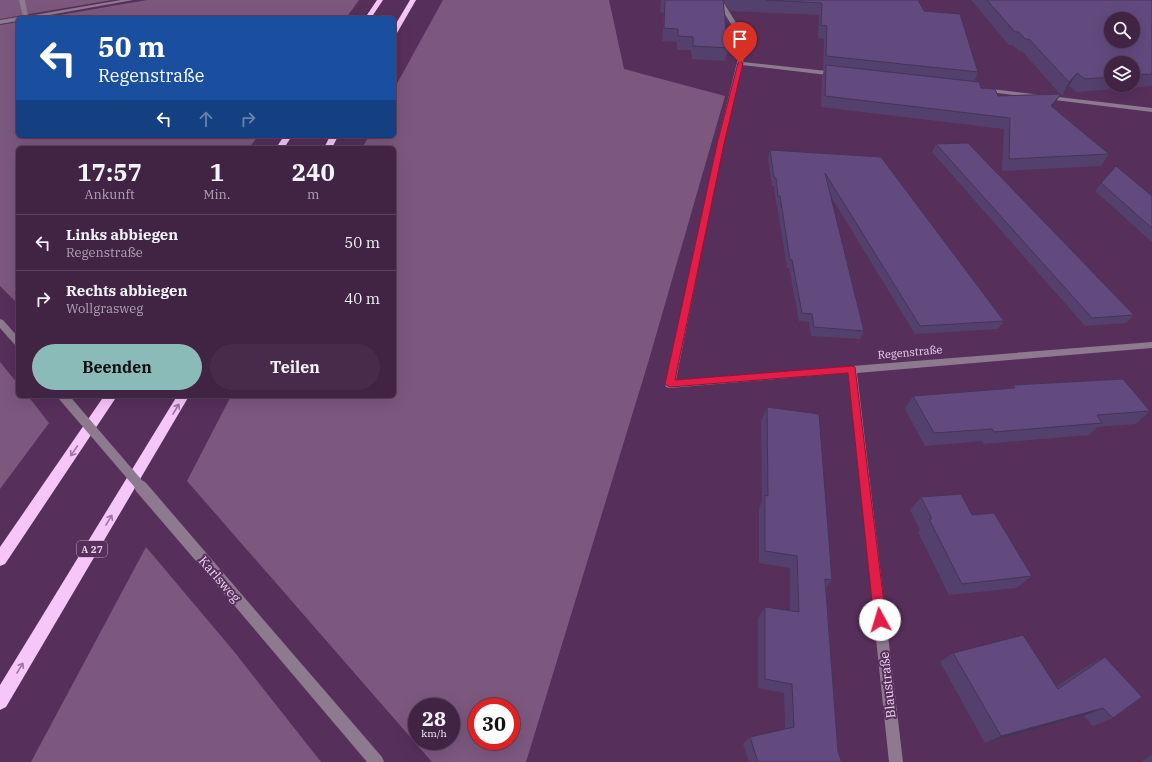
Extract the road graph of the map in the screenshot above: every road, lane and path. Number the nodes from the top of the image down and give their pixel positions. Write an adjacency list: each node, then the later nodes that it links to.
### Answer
1 (22, 0): 6 (street)
2 (130, 0): 7 (street)
3 (380, 0): 8 (highway)
4 (413, 0): 11 (highway)
5 (719, 0): 12 (street)
6 (25, 16)
7 (37, 16)
8 (369, 16)
9 (16, 19): 10 (street)
10 (0, 22)
11 (396, 30)
12 (740, 63): 13 (street); 19 (street, Regenstraße)
13 (843, 74)
14 (977, 90): 15 (street)
15 (1152, 110)
16 (0, 322): 17 (street)
17 (16, 341)
18 (1152, 345): 19 (street, Regenstraße)
19 (852, 369): 26 (street, Blaustraße)
20 (65, 398): 25 (street, Karlsweg, bridge)
21 (111, 398): 23 (highway, one-way to 23)
22 (182, 398): 24 (highway, A 27, one-way to 22)
23 (0, 559)
24 (0, 701)
25 (377, 762)
26 (896, 762)

